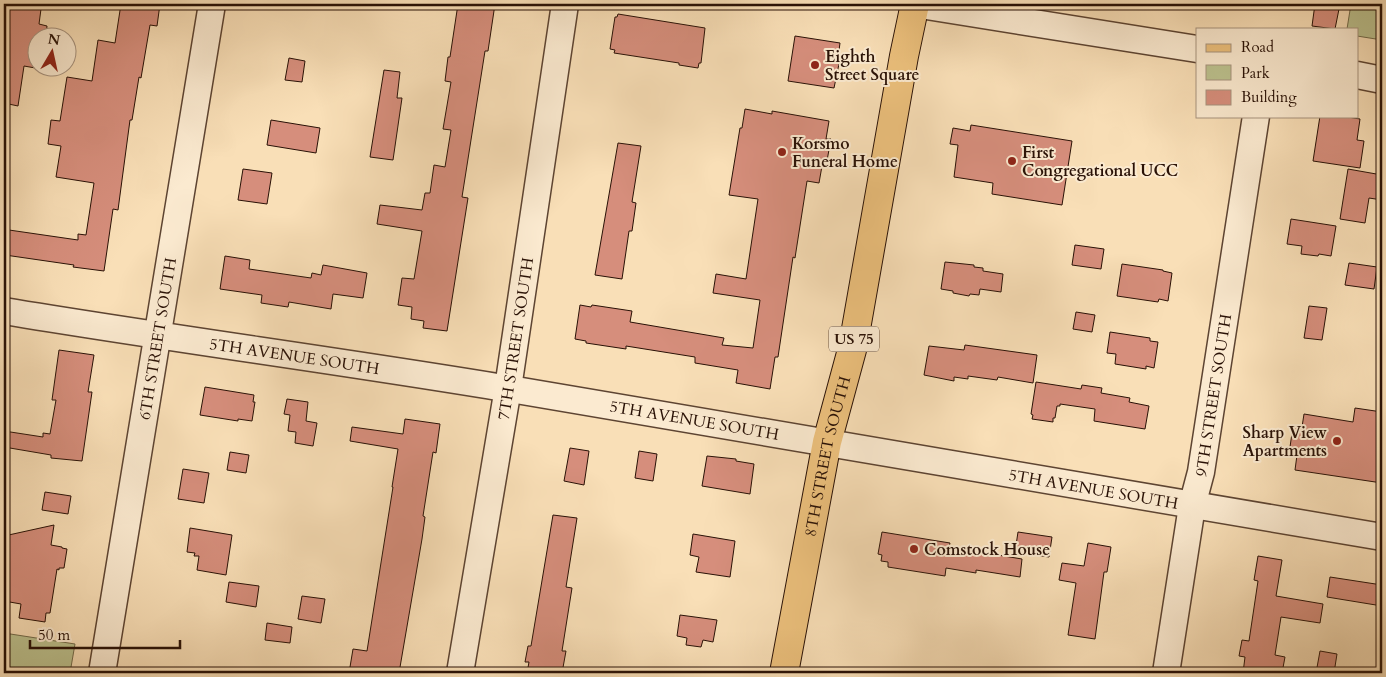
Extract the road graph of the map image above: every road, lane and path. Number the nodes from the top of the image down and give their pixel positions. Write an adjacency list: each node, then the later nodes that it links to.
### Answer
1 (212, 4): 9 (street, 6TH STREET SOUTH)
2 (565, 4): 10 (street, 7TH STREET SOUTH)
3 (915, 4): 4 (street); 11 (main road, 8TH STREET SOUTH / US 75)
4 (1196, 49)
5 (1358, 76): 6 (street)
6 (1382, 80)
7 (1256, 118): 12 (street, 9TH STREET SOUTH)
8 (4, 311): 9 (street, 5TH AVENUE SOUTH)
9 (158, 336): 10 (street, 5TH AVENUE SOUTH); 14 (street, 6TH STREET SOUTH)
10 (508, 388): 11 (street, 5TH AVENUE SOUTH); 15 (street, 7TH STREET SOUTH)
11 (827, 442): 12 (street, 5TH AVENUE SOUTH); 16 (main road, 8TH STREET SOUTH / US 75)
12 (1192, 506): 13 (street, 5TH AVENUE SOUTH); 17 (street, 9TH STREET SOUTH)
13 (1382, 537)
14 (102, 673)
15 (460, 673)
16 (784, 673)
17 (1166, 673)

